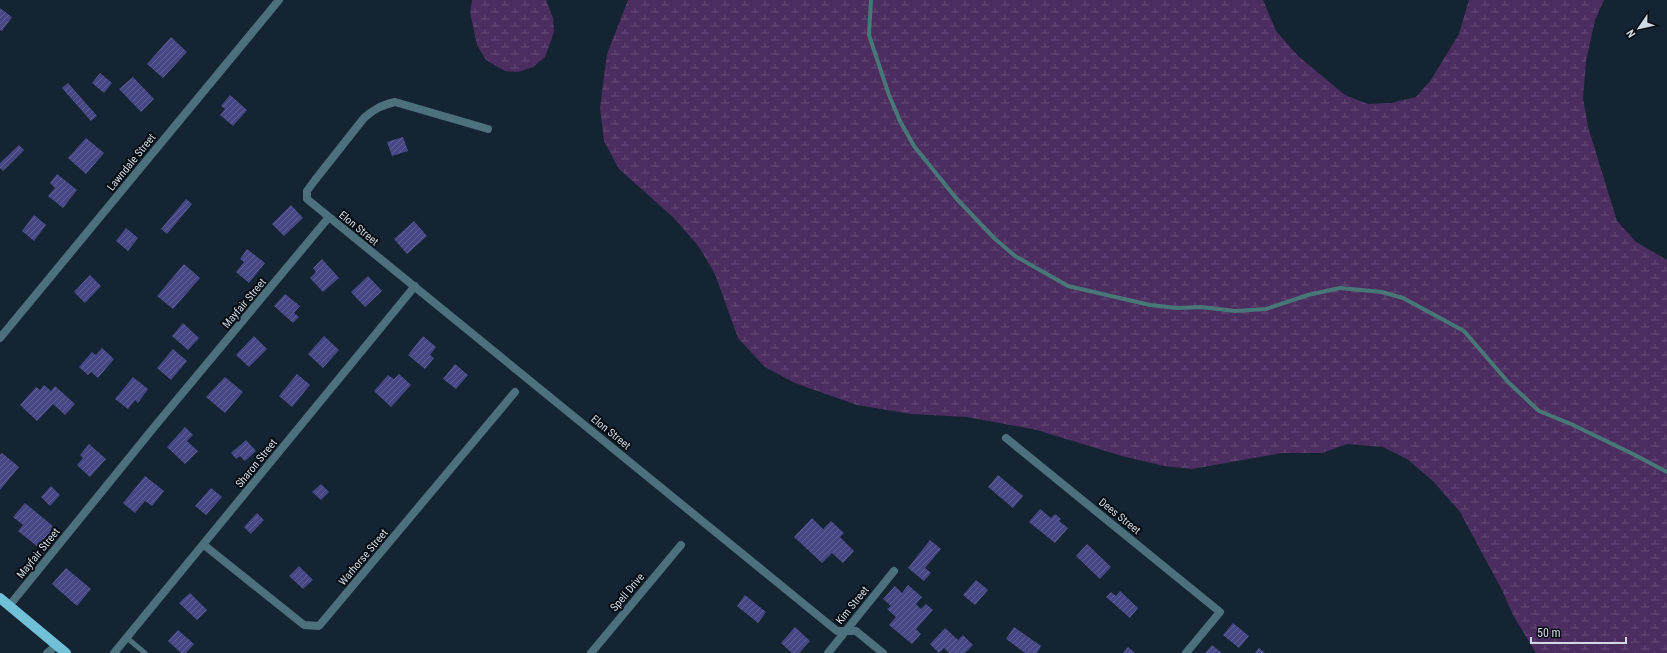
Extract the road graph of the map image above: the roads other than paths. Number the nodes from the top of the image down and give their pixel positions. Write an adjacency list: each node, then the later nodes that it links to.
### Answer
1 (279, 0): 5 (street, Lawndale Street)
2 (488, 129): 3 (street)
3 (329, 217): 4 (street, Elon Street); 12 (street, Mayfair Street)
4 (415, 286): 8 (street, Sharon Street); 13 (street, Elon Street)
5 (0, 338)
6 (515, 392): 8 (street, Warhorse Street)
7 (1006, 438): 23 (street, Dees Street)
8 (204, 545): 14 (street, Sharon Street)
9 (681, 545): 20 (street, Spell Drive)
10 (894, 571): 13 (street, Kim Street)
11 (0, 598): 12 (main road)
12 (9, 606): 15 (main road)
13 (845, 631): 21 (street, Kim Street); 22 (street, Elon Street)
14 (127, 638): 18 (street, Sharon Street); 19 (lane)
15 (57, 645): 16 (street); 17 (main road)
16 (47, 653)
17 (66, 653)
18 (114, 653)
19 (145, 653)
20 (591, 653)
21 (828, 653)
22 (883, 653)
23 (1186, 653)

